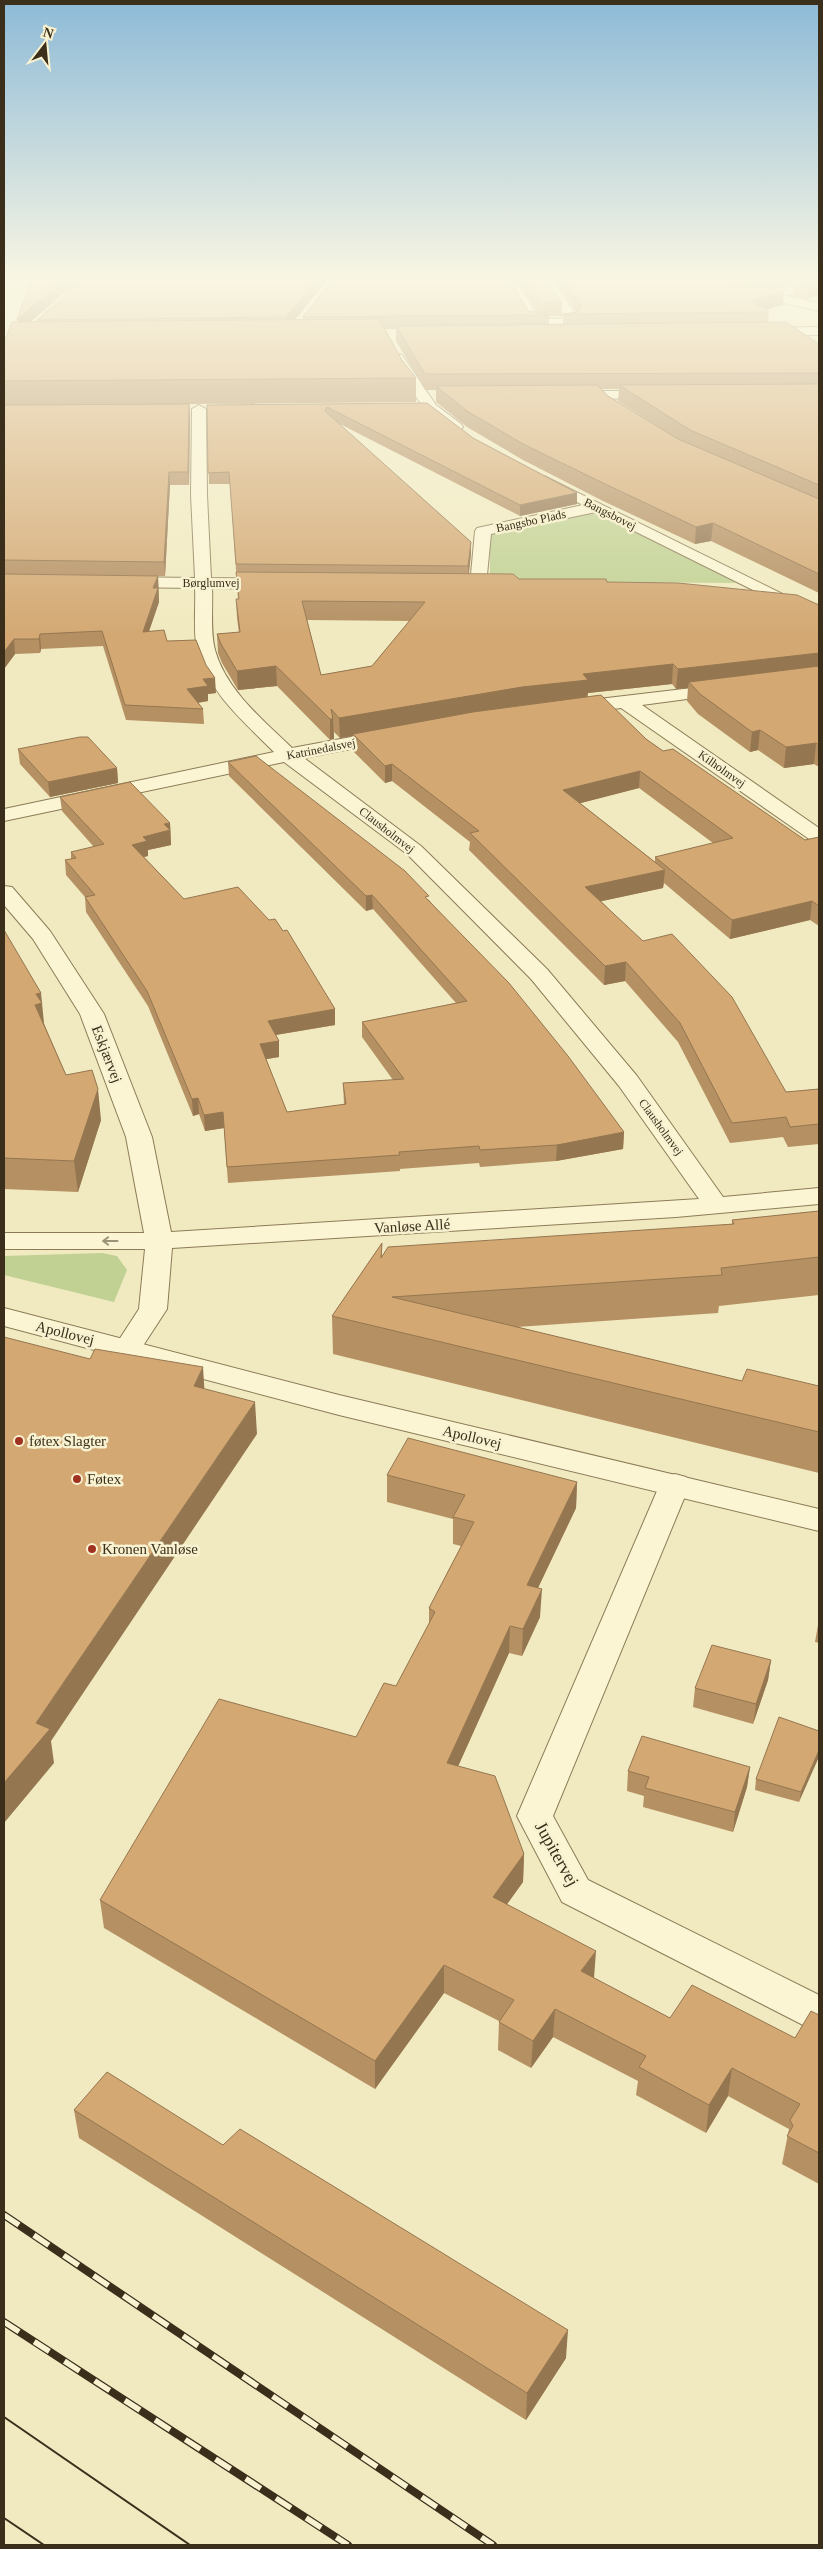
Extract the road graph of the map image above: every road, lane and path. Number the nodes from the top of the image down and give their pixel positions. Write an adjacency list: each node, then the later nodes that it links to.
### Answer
1 (423, 397): 5 (street)
2 (602, 397): 4 (street)
3 (202, 409): 9 (street, Clausholmvej)
4 (619, 411)
5 (465, 433)
6 (528, 471): 7 (street, Bangsbovej)
7 (597, 507): 11 (street, Bangsbo Plads); 13 (street, Bangsbovej)
8 (101, 582): 9 (street, Børglumvej)
9 (201, 583): 10 (street, Børglumvej); 19 (street, Clausholmvej)
10 (295, 584)
11 (497, 586)
12 (724, 590): 13 (street)
13 (771, 594): 14 (street, Bangsbovej)
14 (819, 618)
15 (749, 687): 16 (street)
16 (624, 701): 17 (street); 21 (street, Kilholmvej)
17 (558, 710)
18 (409, 732): 19 (street, Katrinedalsvej)
19 (288, 754): 20 (street, Katrinedalsvej); 24 (street, Clausholmvej)
20 (4, 815)
21 (819, 837)
22 (4, 892): 26 (street, Eskjærvej)
23 (819, 1196): 24 (street, Vanløse Allé)
24 (716, 1205): 26 (street, Vanløse Allé)
25 (4, 1241): 26 (street, Vanløse Allé, one-way to 25)
26 (159, 1241): 28 (street)
27 (4, 1317): 28 (street, Apollovej)
28 (127, 1349): 29 (street, Apollovej)
29 (675, 1484): 30 (street, Apollovej); 31 (street, Jupitervej)
30 (819, 1520)
31 (819, 2014)

